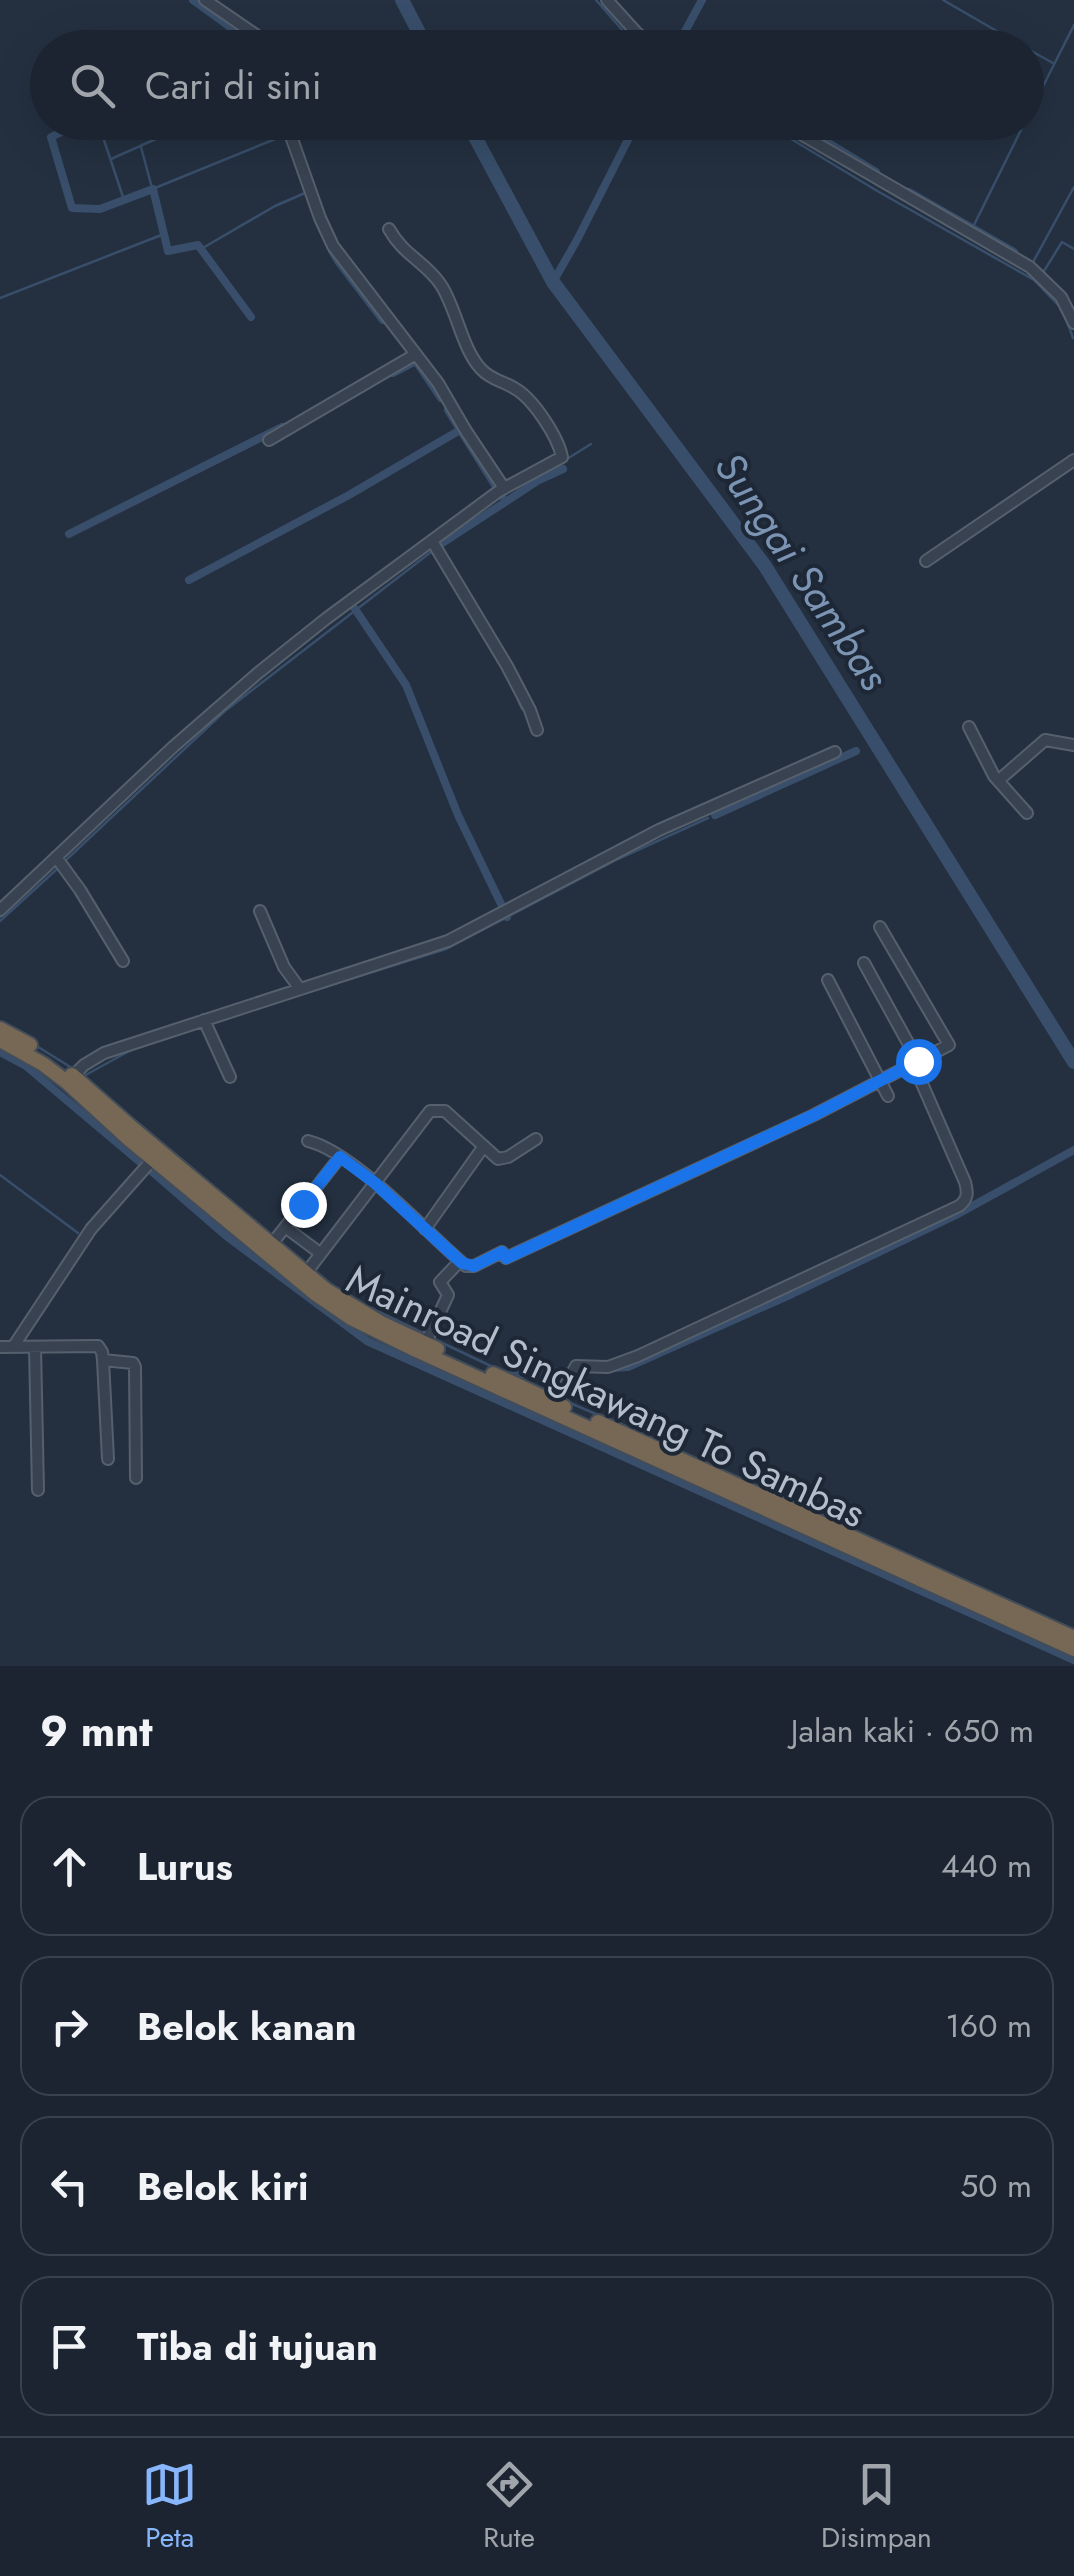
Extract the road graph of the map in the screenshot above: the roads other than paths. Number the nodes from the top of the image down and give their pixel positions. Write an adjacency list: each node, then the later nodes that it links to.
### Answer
1 (206, 0): 3 (street)
2 (607, 0): 4 (street)
3 (250, 30)
4 (634, 30)
5 (292, 140): 9 (street)
6 (811, 140): 8 (street)
7 (389, 230): 12 (street)
8 (1074, 323)
9 (416, 354): 10 (street); 12 (street)
10 (269, 440)
11 (1074, 460): 14 (street)
12 (504, 488): 13 (street)
13 (432, 541): 16 (street); 21 (street)
14 (926, 561)
15 (969, 727): 19 (street)
16 (537, 730)
17 (1074, 745): 19 (street)
18 (835, 752): 28 (street)
19 (1000, 780): 20 (street)
20 (1027, 814)
21 (56, 858): 22 (street); 25 (street)
22 (0, 910)
23 (260, 910): 28 (street)
24 (880, 927): 32 (street)
25 (123, 961)
26 (864, 963): 32 (street)
27 (828, 980): 35 (street)
28 (300, 989): 29 (street)
29 (204, 1020): 33 (street); 34 (street)
30 (0, 1030): 33 (highway, Mainroad Singkawang To Sambas)
31 (0, 1040): 41 (highway, Mainroad Singkawang To Sambas)
32 (916, 1062): 35 (street); 56 (street)
33 (74, 1076): 42 (highway, Mainroad Singkawang To Sambas)
34 (230, 1077)
35 (880, 1080): 36 (street); 48 (street)
36 (888, 1096)
37 (536, 1140): 39 (street)
38 (308, 1141): 40 (street)
39 (484, 1146): 43 (street); 45 (street)
40 (340, 1157): 43 (street); 44 (street)
41 (153, 1159): 42 (highway, Mainroad Singkawang To Sambas); 52 (street)
42 (189, 1182): 46 (highway, Mainroad Singkawang To Sambas); 55 (highway, Mainroad Singkawang To Sambas)
43 (375, 1183): 45 (street); 47 (street)
44 (285, 1227): 46 (street); 47 (street)
45 (425, 1229): 48 (street)
46 (271, 1245): 49 (highway, Mainroad Singkawang To Sambas)
47 (320, 1253): 49 (street)
48 (460, 1262): 50 (street)
49 (306, 1273): 50 (highway, Mainroad Singkawang To Sambas)
50 (425, 1344): 55 (highway, Mainroad Singkawang To Sambas)
51 (0, 1347): 52 (street)
52 (13, 1347): 53 (street)
53 (35, 1347): 54 (street); 59 (street)
54 (103, 1360): 57 (street); 58 (street)
55 (520, 1391): 56 (highway, Mainroad Singkawang To Sambas); 60 (highway, Mainroad Singkawang To Sambas)
56 (556, 1403): 60 (highway, Mainroad Singkawang To Sambas)
57 (108, 1459)
58 (136, 1478)
59 (38, 1490)
60 (958, 1591): 61 (highway, Mainroad Singkawang To Sambas); 62 (highway, Mainroad Singkawang To Sambas)
61 (1074, 1638)
62 (1074, 1649)

